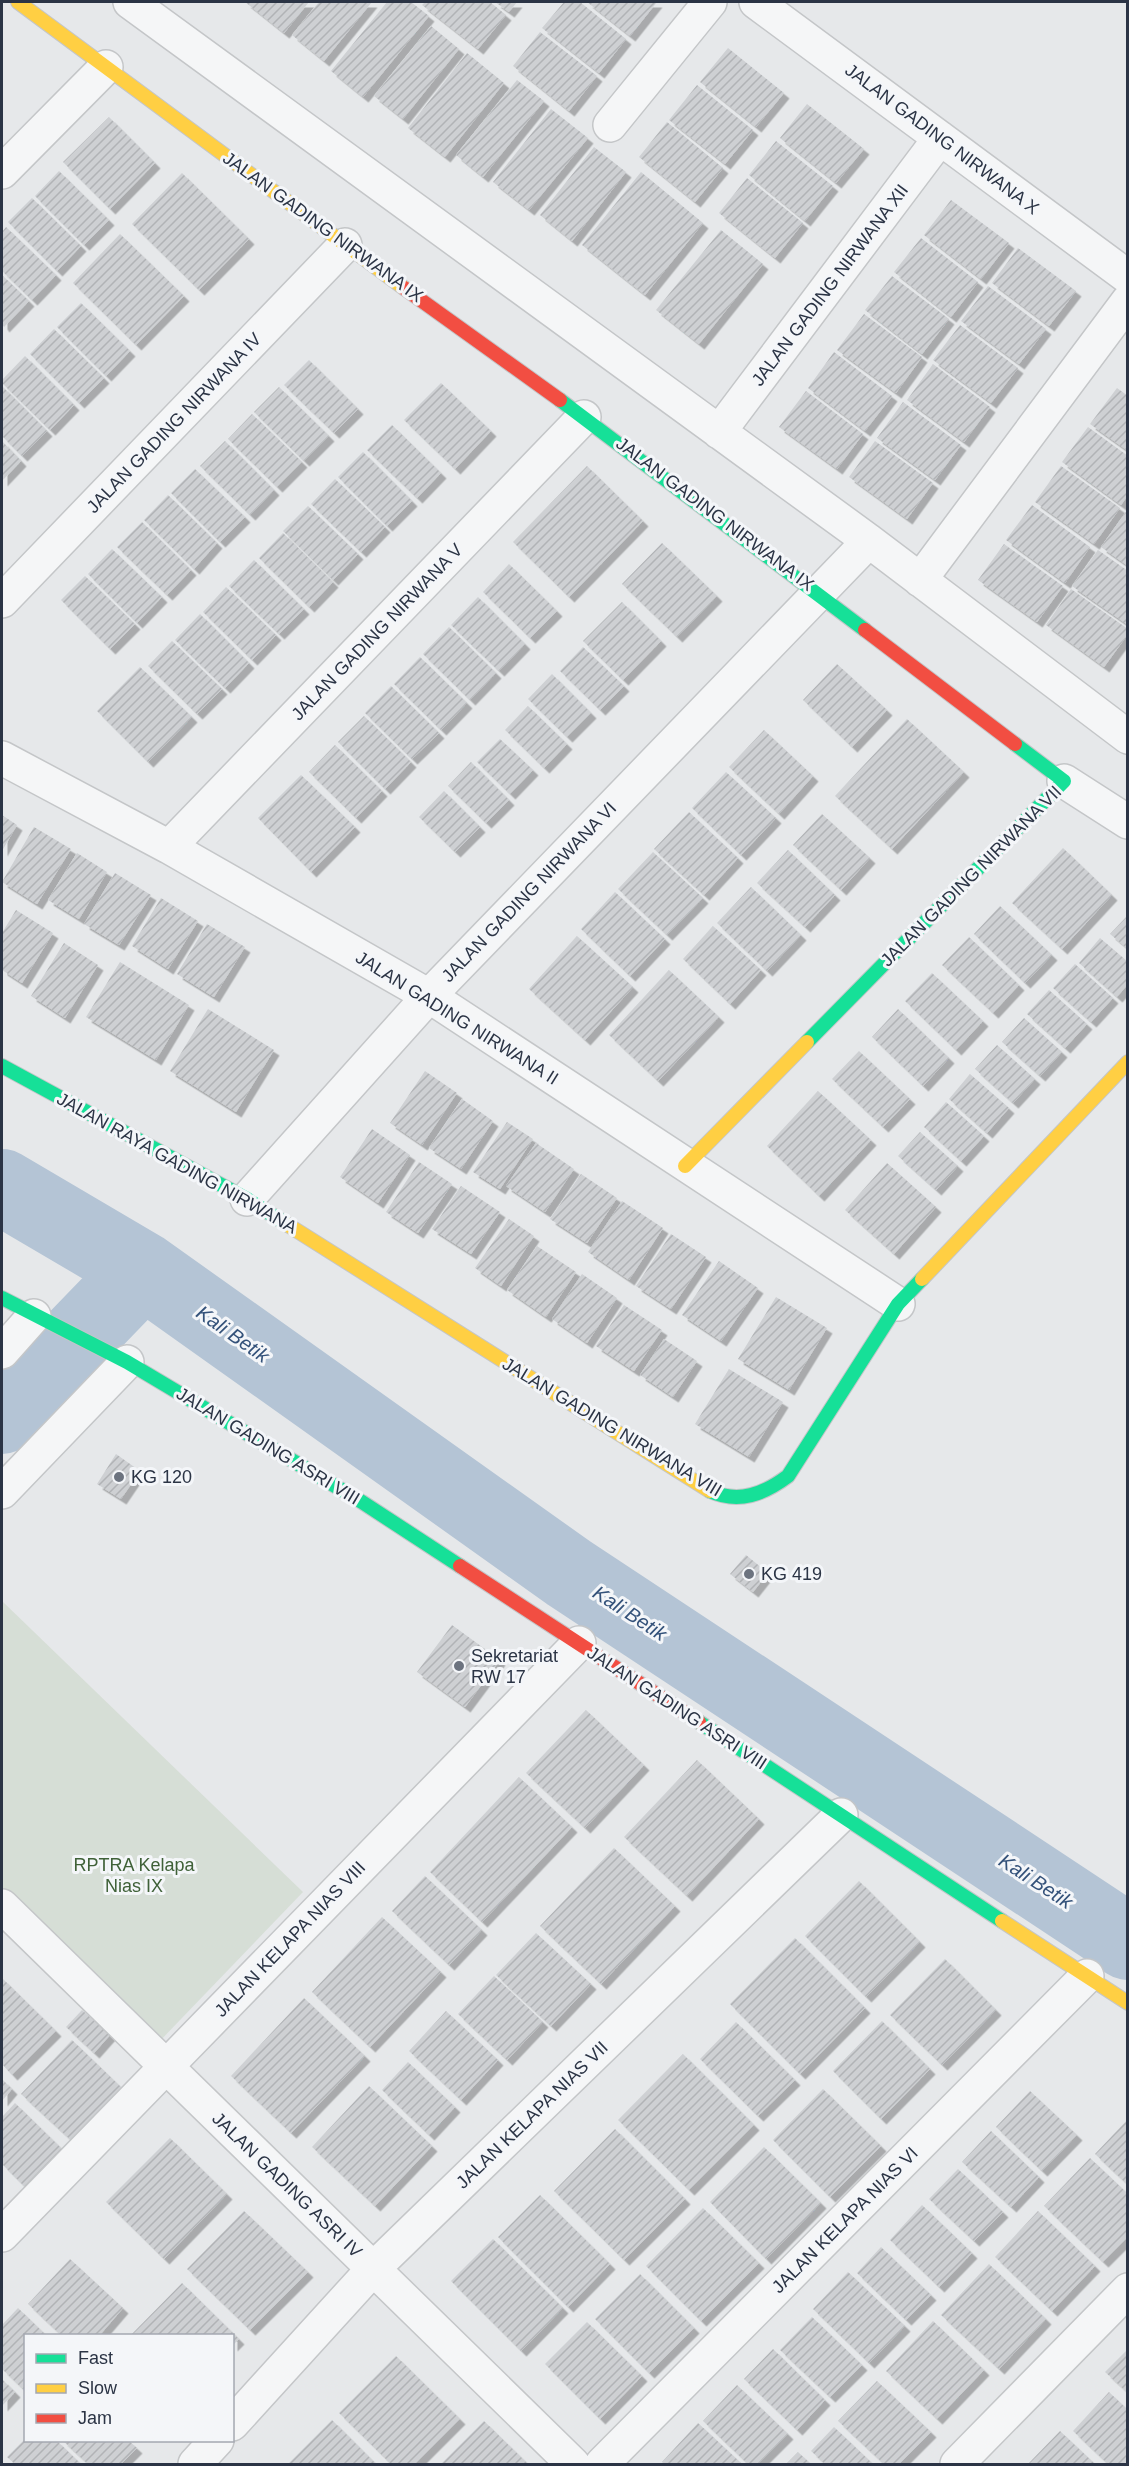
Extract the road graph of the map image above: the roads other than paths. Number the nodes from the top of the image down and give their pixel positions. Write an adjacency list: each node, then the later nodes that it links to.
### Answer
1 (18, 2): 5 (street, JALAN GADING NIRWANA IX)
2 (130, 2): 13 (street)
3 (710, 2): 6 (street)
4 (756, 2): 7 (street, JALAN GADING NIRWANA X)
5 (106, 67): 8 (street); 9 (street, JALAN GADING NIRWANA IX)
6 (610, 125)
7 (940, 138): 10 (street, JALAN GADING NIRWANA X); 13 (street, JALAN GADING NIRWANA XII)
8 (2, 172)
9 (345, 245): 12 (street, JALAN GADING NIRWANA IX); 17 (street, JALAN GADING NIRWANA IV)
10 (1128, 277)
11 (1128, 301): 15 (street)
12 (584, 417): 16 (street, JALAN GADING NIRWANA IX); 22 (street, JALAN GADING NIRWANA V)
13 (719, 432): 14 (street)
14 (869, 541): 15 (street); 16 (street, JALAN GADING NIRWANA IX)
15 (920, 580): 18 (street)
16 (818, 593): 20 (street, JALAN GADING NIRWANA VII); 23 (street, JALAN GADING NIRWANA VI)
17 (2, 601)
18 (1122, 722)
19 (2, 758): 22 (street, JALAN GADING NIRWANA II)
20 (1064, 781): 21 (street); 26 (street, JALAN GADING NIRWANA VII)
21 (1128, 822)
22 (169, 847): 23 (street, JALAN GADING NIRWANA II)
23 (429, 996): 26 (street, JALAN GADING NIRWANA II); 27 (street, JALAN GADING NIRWANA VI)
24 (1128, 1062): 30 (street, JALAN GADING NIRWANA VIII)
25 (2, 1066): 27 (street, JALAN RAYA GADING NIRWANA)
26 (686, 1166): 30 (street, JALAN GADING NIRWANA II)
27 (248, 1199): 29 (street, JALAN RAYA GADING NIRWANA)
28 (2, 1298): 31 (street, JALAN GADING ASRI VIII)
29 (411, 1303): 30 (street, JALAN GADING NIRWANA VIII)
30 (898, 1304)
31 (37, 1317): 32 (street); 33 (street, JALAN GADING ASRI VIII)
32 (2, 1352)
33 (122, 1360): 34 (street); 35 (street, JALAN GADING ASRI VIII)
34 (2, 1492)
35 (579, 1643): 36 (street, JALAN GADING ASRI VIII); 40 (street, JALAN KELAPA NIAS VIII)
36 (841, 1815): 38 (street, JALAN GADING ASRI VIII); 42 (street, JALAN KELAPA NIAS VII)
37 (2, 1906): 40 (street, JALAN GADING ASRI IV)
38 (1087, 1976): 39 (street, JALAN GADING ASRI VIII); 48 (street, JALAN KELAPA NIAS VI)
39 (1128, 2003)
40 (165, 2066): 41 (street, JALAN KELAPA NIAS VIII); 42 (street, JALAN GADING ASRI IV)
41 (2, 2235)
42 (373, 2269): 44 (street, JALAN KELAPA NIAS VII); 47 (street, JALAN GADING ASRI IV)
43 (1128, 2290): 49 (street)
44 (234, 2422)
45 (215, 2442): 46 (street)
46 (195, 2464)
47 (573, 2464)
48 (602, 2464)
49 (957, 2464)

